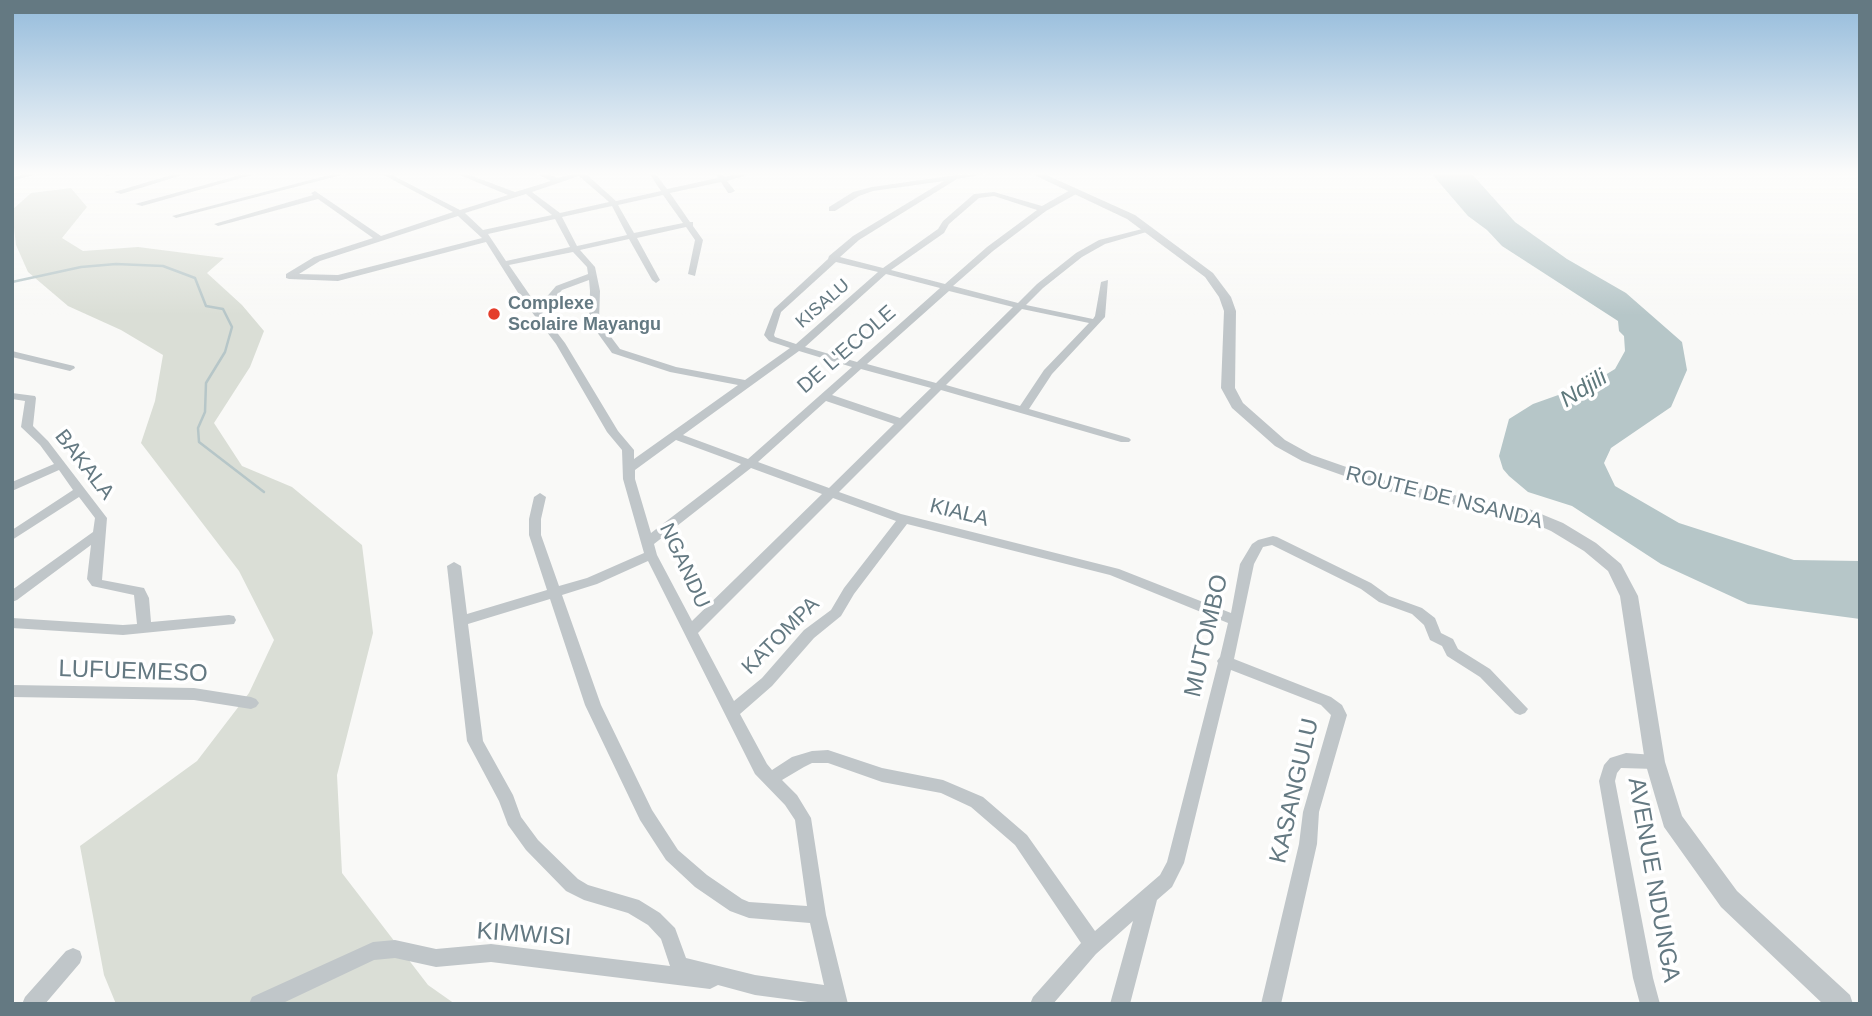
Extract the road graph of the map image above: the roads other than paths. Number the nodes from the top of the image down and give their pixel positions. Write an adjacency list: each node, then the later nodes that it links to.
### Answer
1 (231, 220): 13 (street)
2 (354, 220): 18 (street)
3 (437, 220): 18 (street)
4 (468, 220): 17 (street, NGANDU)
5 (538, 220): 17 (street)
6 (559, 220): 19 (street)
7 (624, 220): 16 (street)
8 (687, 220): 14 (street)
9 (884, 220): 20 (street)
10 (949, 220): 22 (street, KISALU)
11 (1029, 220): 27 (street, DE L'ECOLE)
12 (1134, 220): 15 (street, ROUTE DE NSANDA)
13 (218, 224)
14 (690, 224): 16 (street); 23 (street)
15 (1147, 229): 28 (street); 70 (street, ROUTE DE NSANDA)
16 (633, 235): 19 (street); 25 (street)
17 (485, 236): 18 (street); 21 (street, NGANDU)
18 (380, 239)
19 (575, 249): 21 (street); 24 (street)
20 (832, 258): 22 (street); 31 (street)
21 (503, 264): 29 (street, NGANDU)
22 (886, 270): 27 (street); 31 (street, KISALU)
23 (692, 274)
24 (592, 276): 29 (street); 35 (street)
25 (656, 280)
26 (1105, 282): 30 (street)
27 (947, 287): 28 (street); 33 (street, DE L'ECOLE)
28 (1020, 306): 30 (street); 36 (street)
29 (537, 313): 47 (street, NGANDU)
30 (1096, 322): 39 (street)
31 (797, 348): 33 (street); 35 (street, KISALU)
32 (12, 354): 34 (street)
33 (858, 365): 36 (street); 38 (street, DE L'ECOLE)
34 (71, 368)
35 (747, 384): 43 (street, KISALU)
36 (941, 387): 39 (street); 40 (street)
37 (12, 396): 41 (street, BAKALA)
38 (823, 396): 40 (street); 45 (street, DE L'ECOLE)
39 (1023, 410): 44 (street)
40 (903, 423): 50 (street)
41 (27, 427): 42 (street); 46 (street, BAKALA)
42 (12, 432)
43 (675, 436): 45 (street, KIALA); 47 (street, KISALU)
44 (1125, 440)
45 (751, 462): 50 (street, KIALA); 55 (street, DE L'ECOLE)
46 (61, 465): 48 (street); 49 (street, BAKALA)
47 (628, 469): 55 (street, NGANDU)
48 (12, 487)
49 (80, 491): 53 (street, BAKALA); 54 (street)
50 (834, 492): 52 (street, KIALA); 64 (street)
51 (540, 497): 57 (street)
52 (904, 519): 61 (street, KIALA); 69 (street, KATOMPA)
53 (100, 533): 58 (street); 63 (street, BAKALA)
54 (12, 536)
55 (649, 549): 57 (street, DE L'ECOLE); 64 (street, NGANDU)
56 (454, 566): 60 (street)
57 (553, 593): 60 (street, DE L'ECOLE); 73 (street)
58 (12, 597)
59 (229, 620): 63 (street)
60 (461, 621): 76 (street)
61 (1236, 621): 65 (street, MUTOMBO); 68 (street, MUTOMBO)
62 (12, 623): 63 (street)
63 (144, 627)
64 (691, 631): 69 (street, NGANDU)
65 (1224, 661): 72 (street, MUTOMBO); 82 (street, KASANGULU)
66 (12, 691): 67 (street, LUFUEMESO)
67 (251, 704)
68 (1520, 709)
69 (733, 711): 71 (street, NGANDU)
70 (1655, 762): 83 (street, AVENUE NDUNGA); 84 (street, ROUTE DE NSANDA)
71 (770, 780): 73 (street, NGANDU); 74 (street)
72 (1149, 897): 74 (street, MUTOMBO); 81 (street)
73 (817, 915): 77 (street, NGANDU)
74 (1093, 944): 80 (street, MUTOMBO)
75 (73, 957): 78 (street)
76 (755, 985): 77 (street); 79 (street, KIMWISI)
77 (837, 1000)
78 (32, 1004)
79 (259, 1004)
80 (1040, 1004)
81 (1120, 1004)
82 (1271, 1004)
83 (1650, 1004)
84 (1841, 1004)

